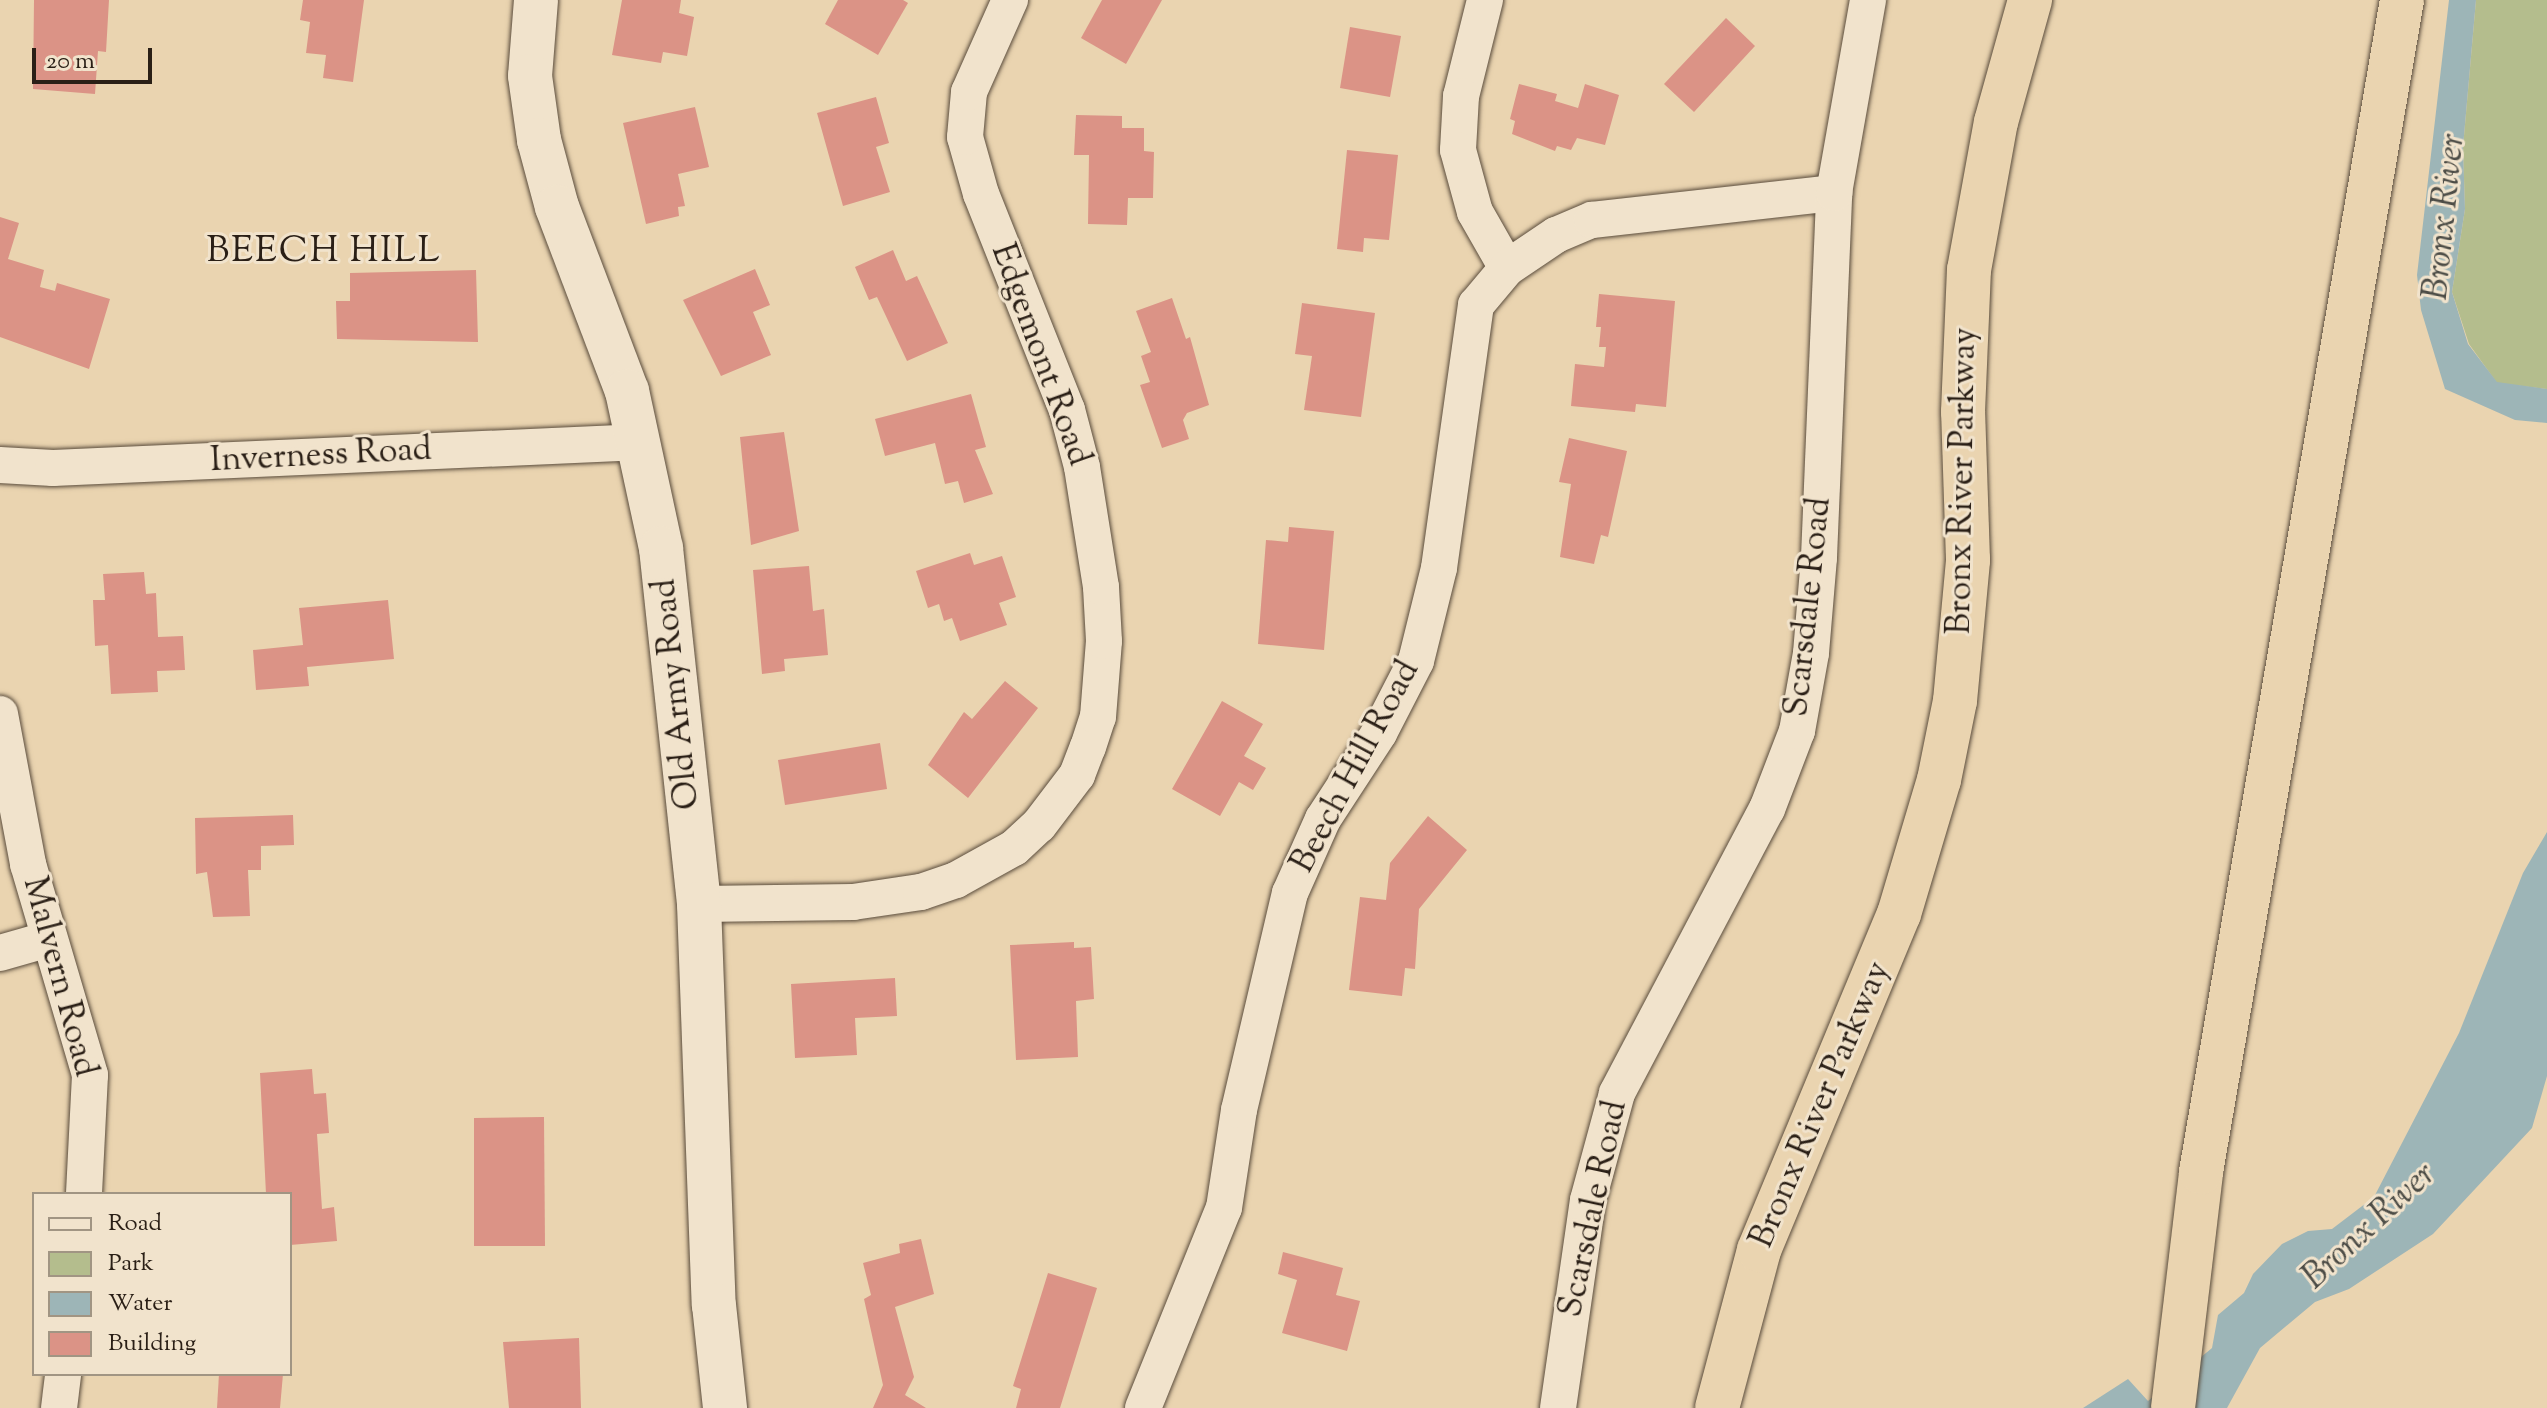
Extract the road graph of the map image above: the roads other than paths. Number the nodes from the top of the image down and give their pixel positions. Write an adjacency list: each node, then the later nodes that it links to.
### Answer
1 (536, 0): 9 (street, Old Army Road)
2 (1010, 0): 12 (street, Edgemont Road)
3 (1485, 0): 8 (street)
4 (1868, 0): 7 (street, Scarsdale Road)
5 (2030, 0): 21 (highway, Bronx River Parkway)
6 (2402, 0): 22 (highway)
7 (1834, 193): 8 (street, Beech Hill Road); 20 (street, Scarsdale Road)
8 (1507, 268): 19 (street, Beech Hill Road)
9 (641, 442): 10 (street, Inverness Road); 12 (street, Old Army Road)
10 (0, 465)
11 (0, 714): 13 (street, Malvern Road)
12 (699, 904): 18 (street, Old Army Road)
13 (49, 939): 14 (street); 15 (street, Malvern Road)
14 (0, 953)
15 (84, 1192)
16 (63, 1376): 17 (street)
17 (59, 1408)
18 (725, 1408)
19 (1143, 1408)
20 (1558, 1408)
21 (1717, 1408)
22 (2173, 1408)

